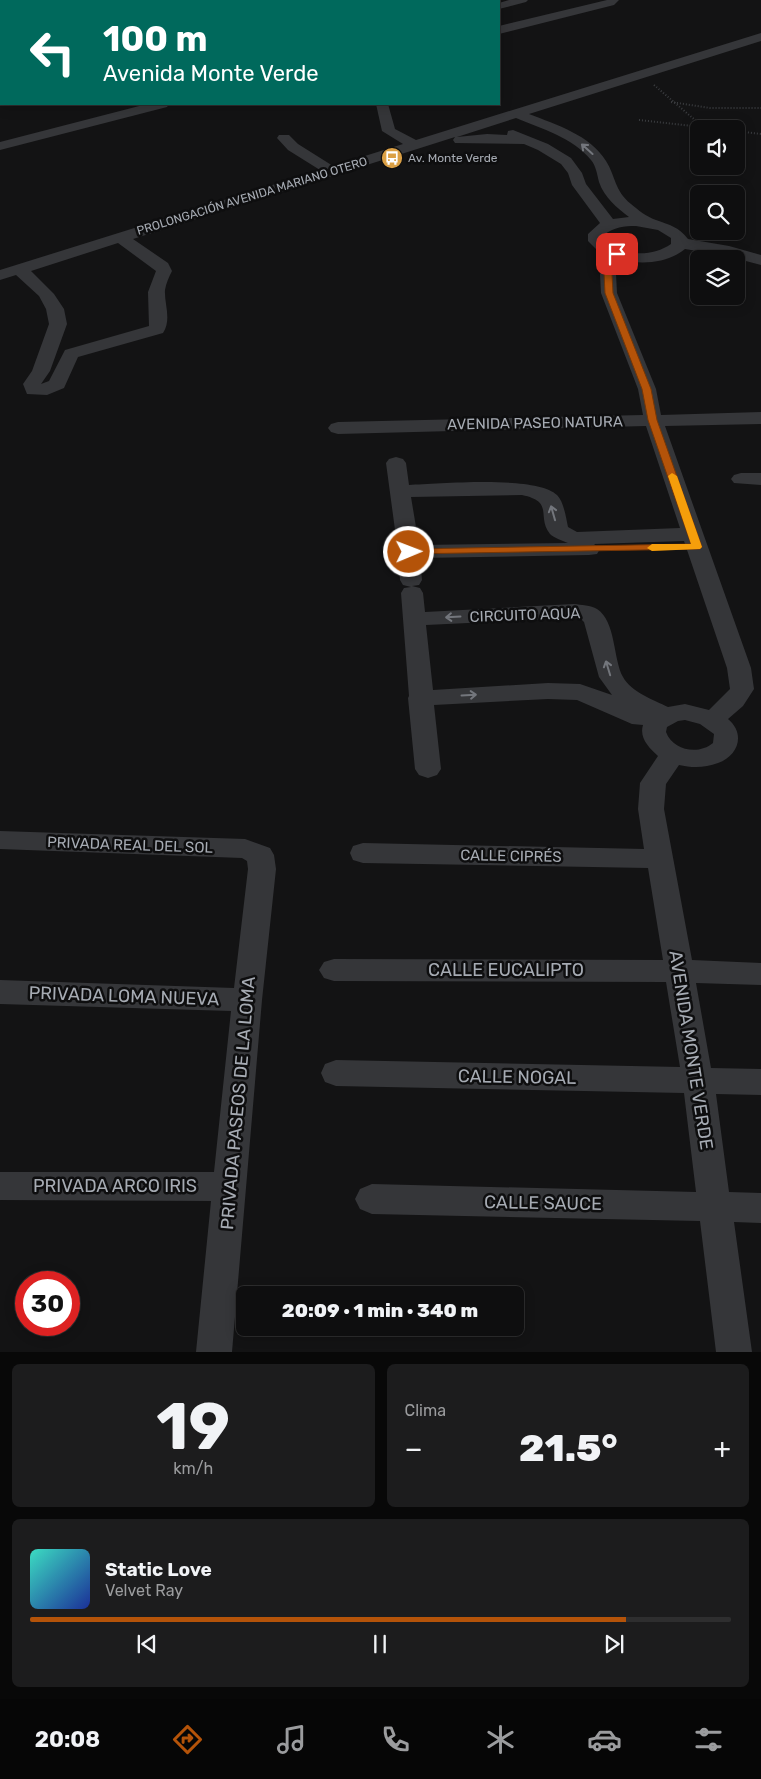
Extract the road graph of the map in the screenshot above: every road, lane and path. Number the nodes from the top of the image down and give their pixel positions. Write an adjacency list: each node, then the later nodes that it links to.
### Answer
1 (522, 0): 3 (street)
2 (613, 0): 4 (street)
3 (500, 6)
4 (500, 30)
5 (761, 37): 6 (street, PROLONGACIÓN AVENIDA MARIANO OTERO)
6 (642, 74): 7 (path); 8 (street, PROLONGACIÓN AVENIDA MARIANO OTERO)
7 (671, 102): 11 (path); 14 (path)
8 (558, 104): 12 (street, PROLONGACIÓN AVENIDA MARIANO OTERO); 18 (street)
9 (158, 105): 24 (street)
10 (382, 105): 23 (street)
11 (761, 108)
12 (521, 115): 15 (street, PROLONGACIÓN AVENIDA MARIANO OTERO); 18 (street)
13 (638, 120): 16 (path)
14 (694, 120)
15 (491, 125): 21 (street); 22 (street); 23 (street, PROLONGACIÓN AVENIDA MARIANO OTERO)
16 (690, 126)
17 (745, 132): 19 (path)
18 (562, 133): 22 (street); 25 (street, one-way to 18)
19 (761, 134)
20 (284, 138): 27 (street)
21 (451, 141): 22 (street); 30 (street)
22 (532, 141): 26 (street)
23 (414, 145): 27 (street, PROLONGACIÓN AVENIDA MARIANO OTERO)
24 (0, 146)
25 (603, 168): 26 (street); 28 (street)
26 (572, 169): 29 (street)
27 (331, 171): 30 (street, PROLONGACIÓN AVENIDA MARIANO OTERO)
28 (607, 184): 29 (street); 31 (street)
29 (579, 185): 32 (street)
30 (258, 193): 33 (street, PROLONGACIÓN AVENIDA MARIANO OTERO)
31 (650, 223): 32 (street); 34 (street)
32 (609, 225): 35 (street)
33 (120, 237): 37 (street, PROLONGACIÓN AVENIDA MARIANO OTERO); 37 (street)
34 (680, 243): 35 (street); 36 (street)
35 (617, 254): 40 (street)
36 (761, 260)
37 (19, 269): 38 (street, PROLONGACIÓN AVENIDA MARIANO OTERO)
38 (0, 275)
39 (761, 418): 40 (street, AVENIDA PASEO NATURA)
40 (653, 420): 41 (street, AVENIDA PASEO NATURA); 44 (street)
41 (338, 428)
42 (396, 463): 43 (street)
43 (401, 491): 44 (street, one-way to 43); 45 (street)
44 (695, 540): 45 (street); 48 (street)
45 (409, 552): 46 (street)
46 (415, 619): 47 (street); 49 (street, CIRCUITO AQUA, one-way to 46)
47 (420, 698): 49 (street, one-way to 49); 51 (street)
48 (713, 720): 49 (street); 50 (street)
49 (660, 721): 50 (street)
50 (673, 754): 55 (street, AVENIDA MONTE VERDE)
51 (428, 769)
52 (0, 840): 54 (street, PRIVADA REAL DEL SOL)
53 (363, 853): 55 (street, CALLE CIPRÉS)
54 (260, 855): 60 (street, PRIVADA PASEOS DE LA LOMA)
55 (659, 859): 57 (street, AVENIDA MONTE VERDE)
56 (334, 970): 57 (street, CALLE EUCALIPTO)
57 (678, 971): 58 (street, CALLE EUCALIPTO); 62 (street, AVENIDA MONTE VERDE)
58 (761, 974)
59 (0, 992): 60 (street, PRIVADA LOMA NUEVA)
60 (247, 1000): 65 (street, PRIVADA PASEOS DE LA LOMA)
61 (336, 1073): 62 (street, CALLE NOGAL)
62 (698, 1080): 63 (street, CALLE NOGAL); 67 (street, AVENIDA MONTE VERDE)
63 (761, 1082)
64 (0, 1186): 65 (street, PRIVADA ARCO IRIS)
65 (230, 1187): 69 (street, PRIVADA PASEOS DE LA LOMA)
66 (372, 1200): 67 (street, CALLE SAUCE)
67 (715, 1206): 68 (street, CALLE SAUCE); 70 (street, AVENIDA MONTE VERDE)
68 (761, 1208)
69 (214, 1352)
70 (734, 1352)

